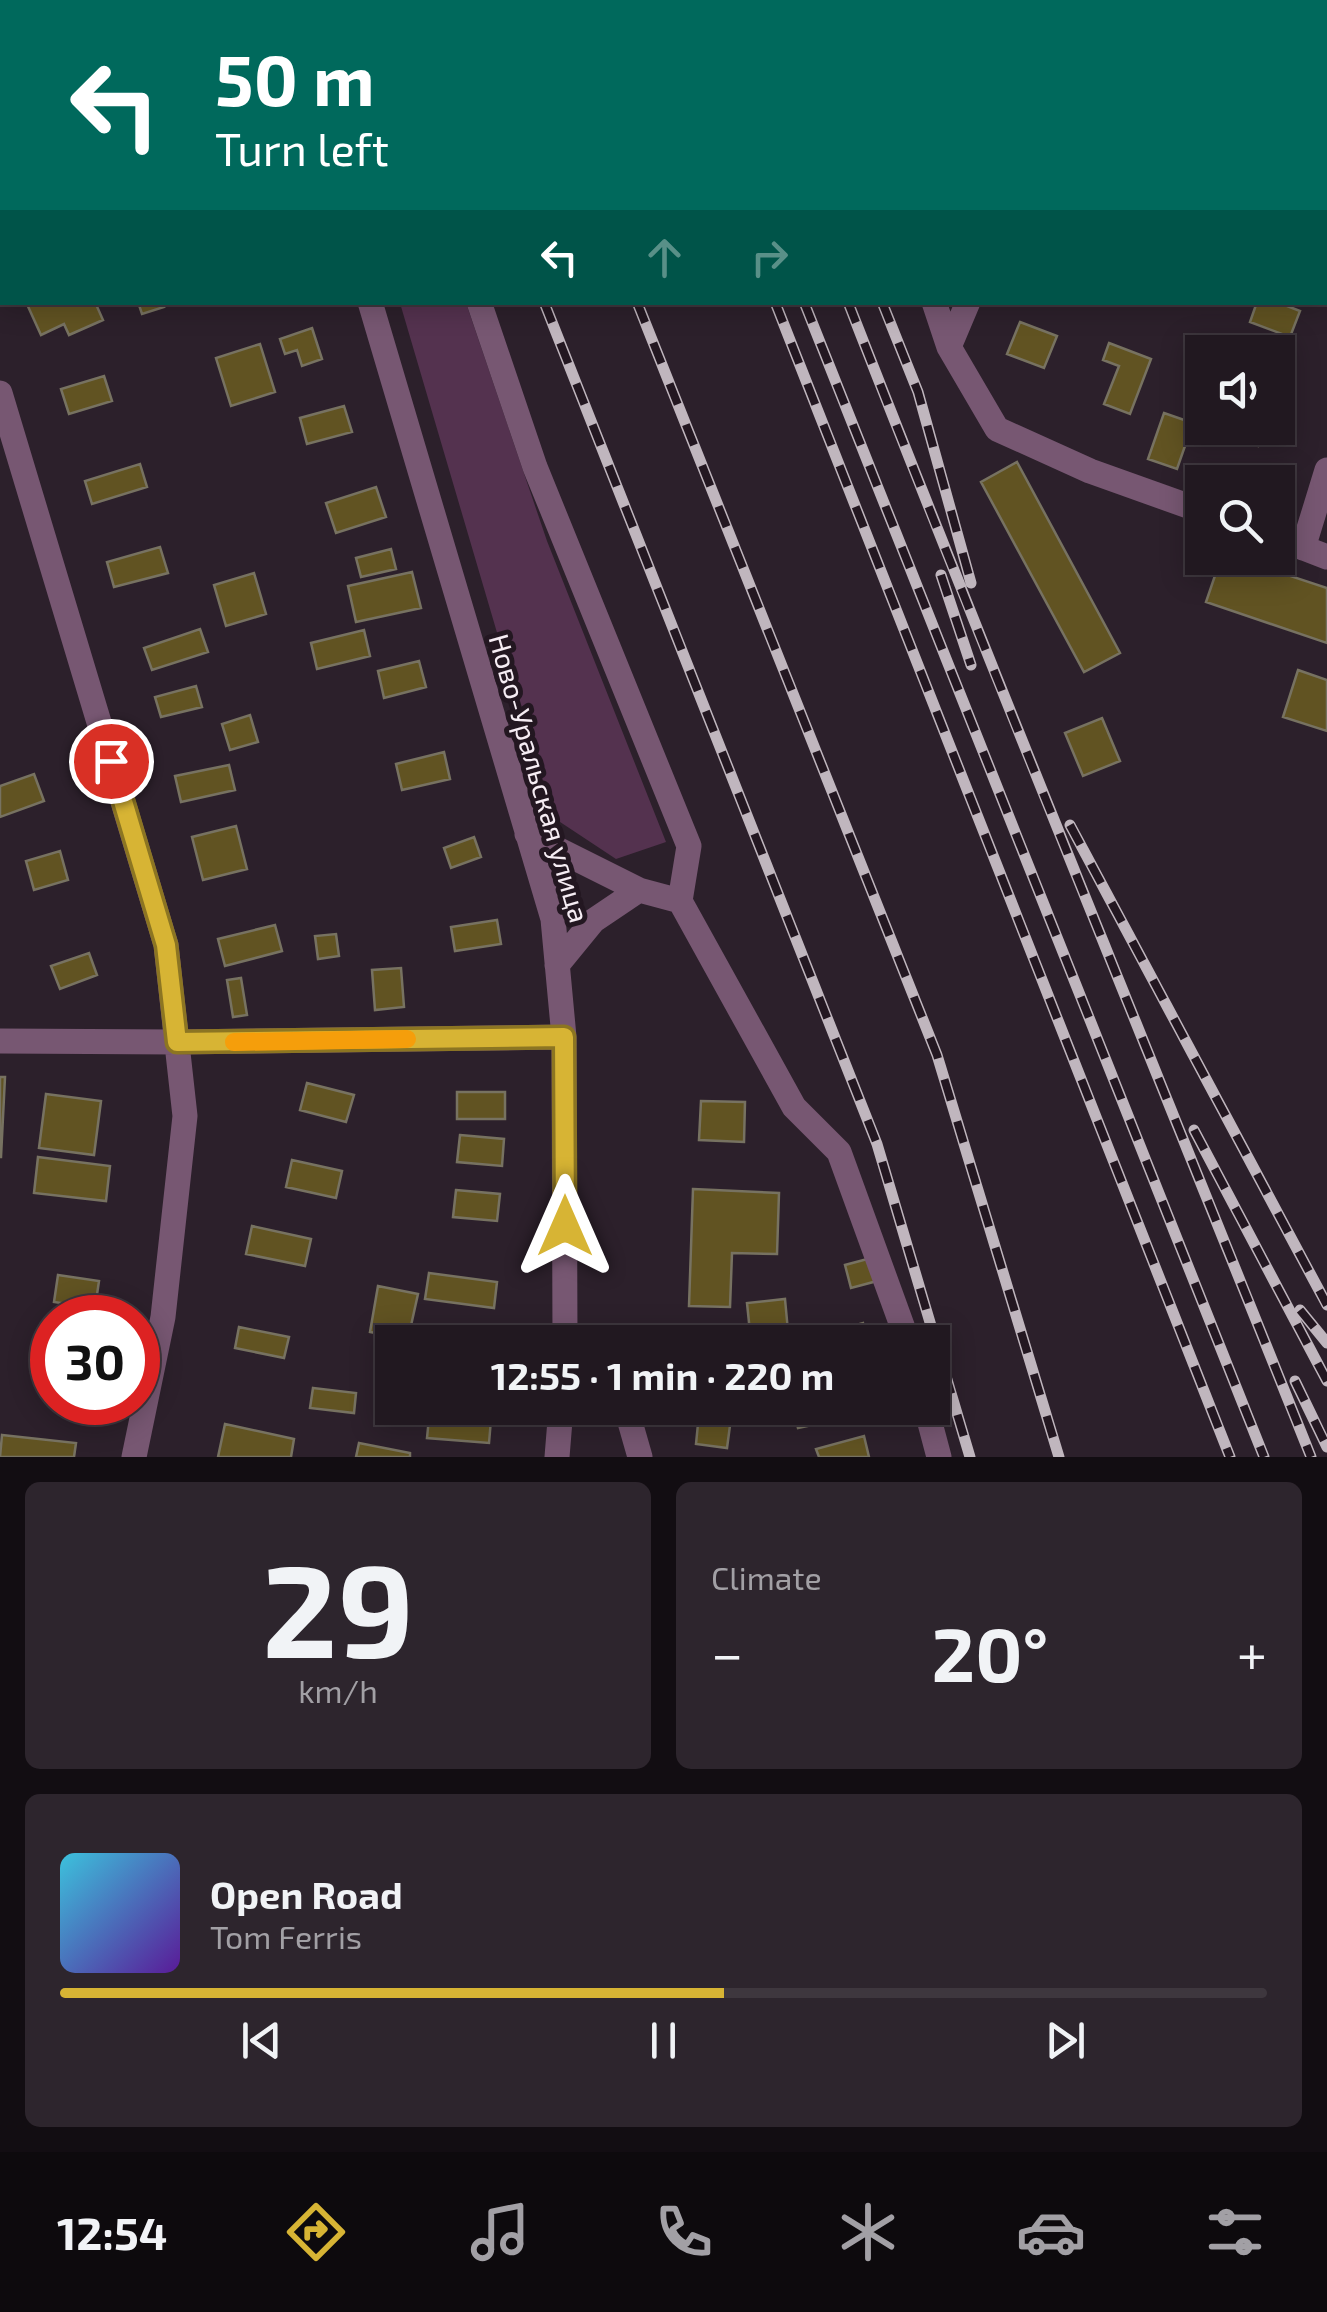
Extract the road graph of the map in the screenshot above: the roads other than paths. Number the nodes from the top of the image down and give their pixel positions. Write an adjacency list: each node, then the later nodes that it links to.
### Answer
1 (371, 305): 10 (street, Ново-Уральская улица)
2 (480, 305): 12 (street)
3 (935, 305): 5 (street)
4 (967, 305): 5 (street)
5 (949, 347): 8 (street)
6 (0, 393): 16 (street)
7 (1327, 470): 9 (street)
8 (1185, 506)
9 (1315, 552)
10 (528, 834): 11 (street); 13 (street, Ново-Уральская улица)
11 (639, 890): 12 (street); 13 (street)
12 (680, 902): 18 (street)
13 (557, 965): 14 (street, Ново-Уральская улица)
14 (564, 1037): 16 (street); 17 (street, Ново-Уральская улица)
15 (0, 1041): 16 (street)
16 (177, 1042): 22 (street)
17 (566, 1325)
18 (902, 1325)
19 (560, 1425): 23 (street)
20 (631, 1425): 24 (street)
21 (931, 1425): 25 (street)
22 (134, 1457)
23 (557, 1457)
24 (640, 1457)
25 (939, 1457)

